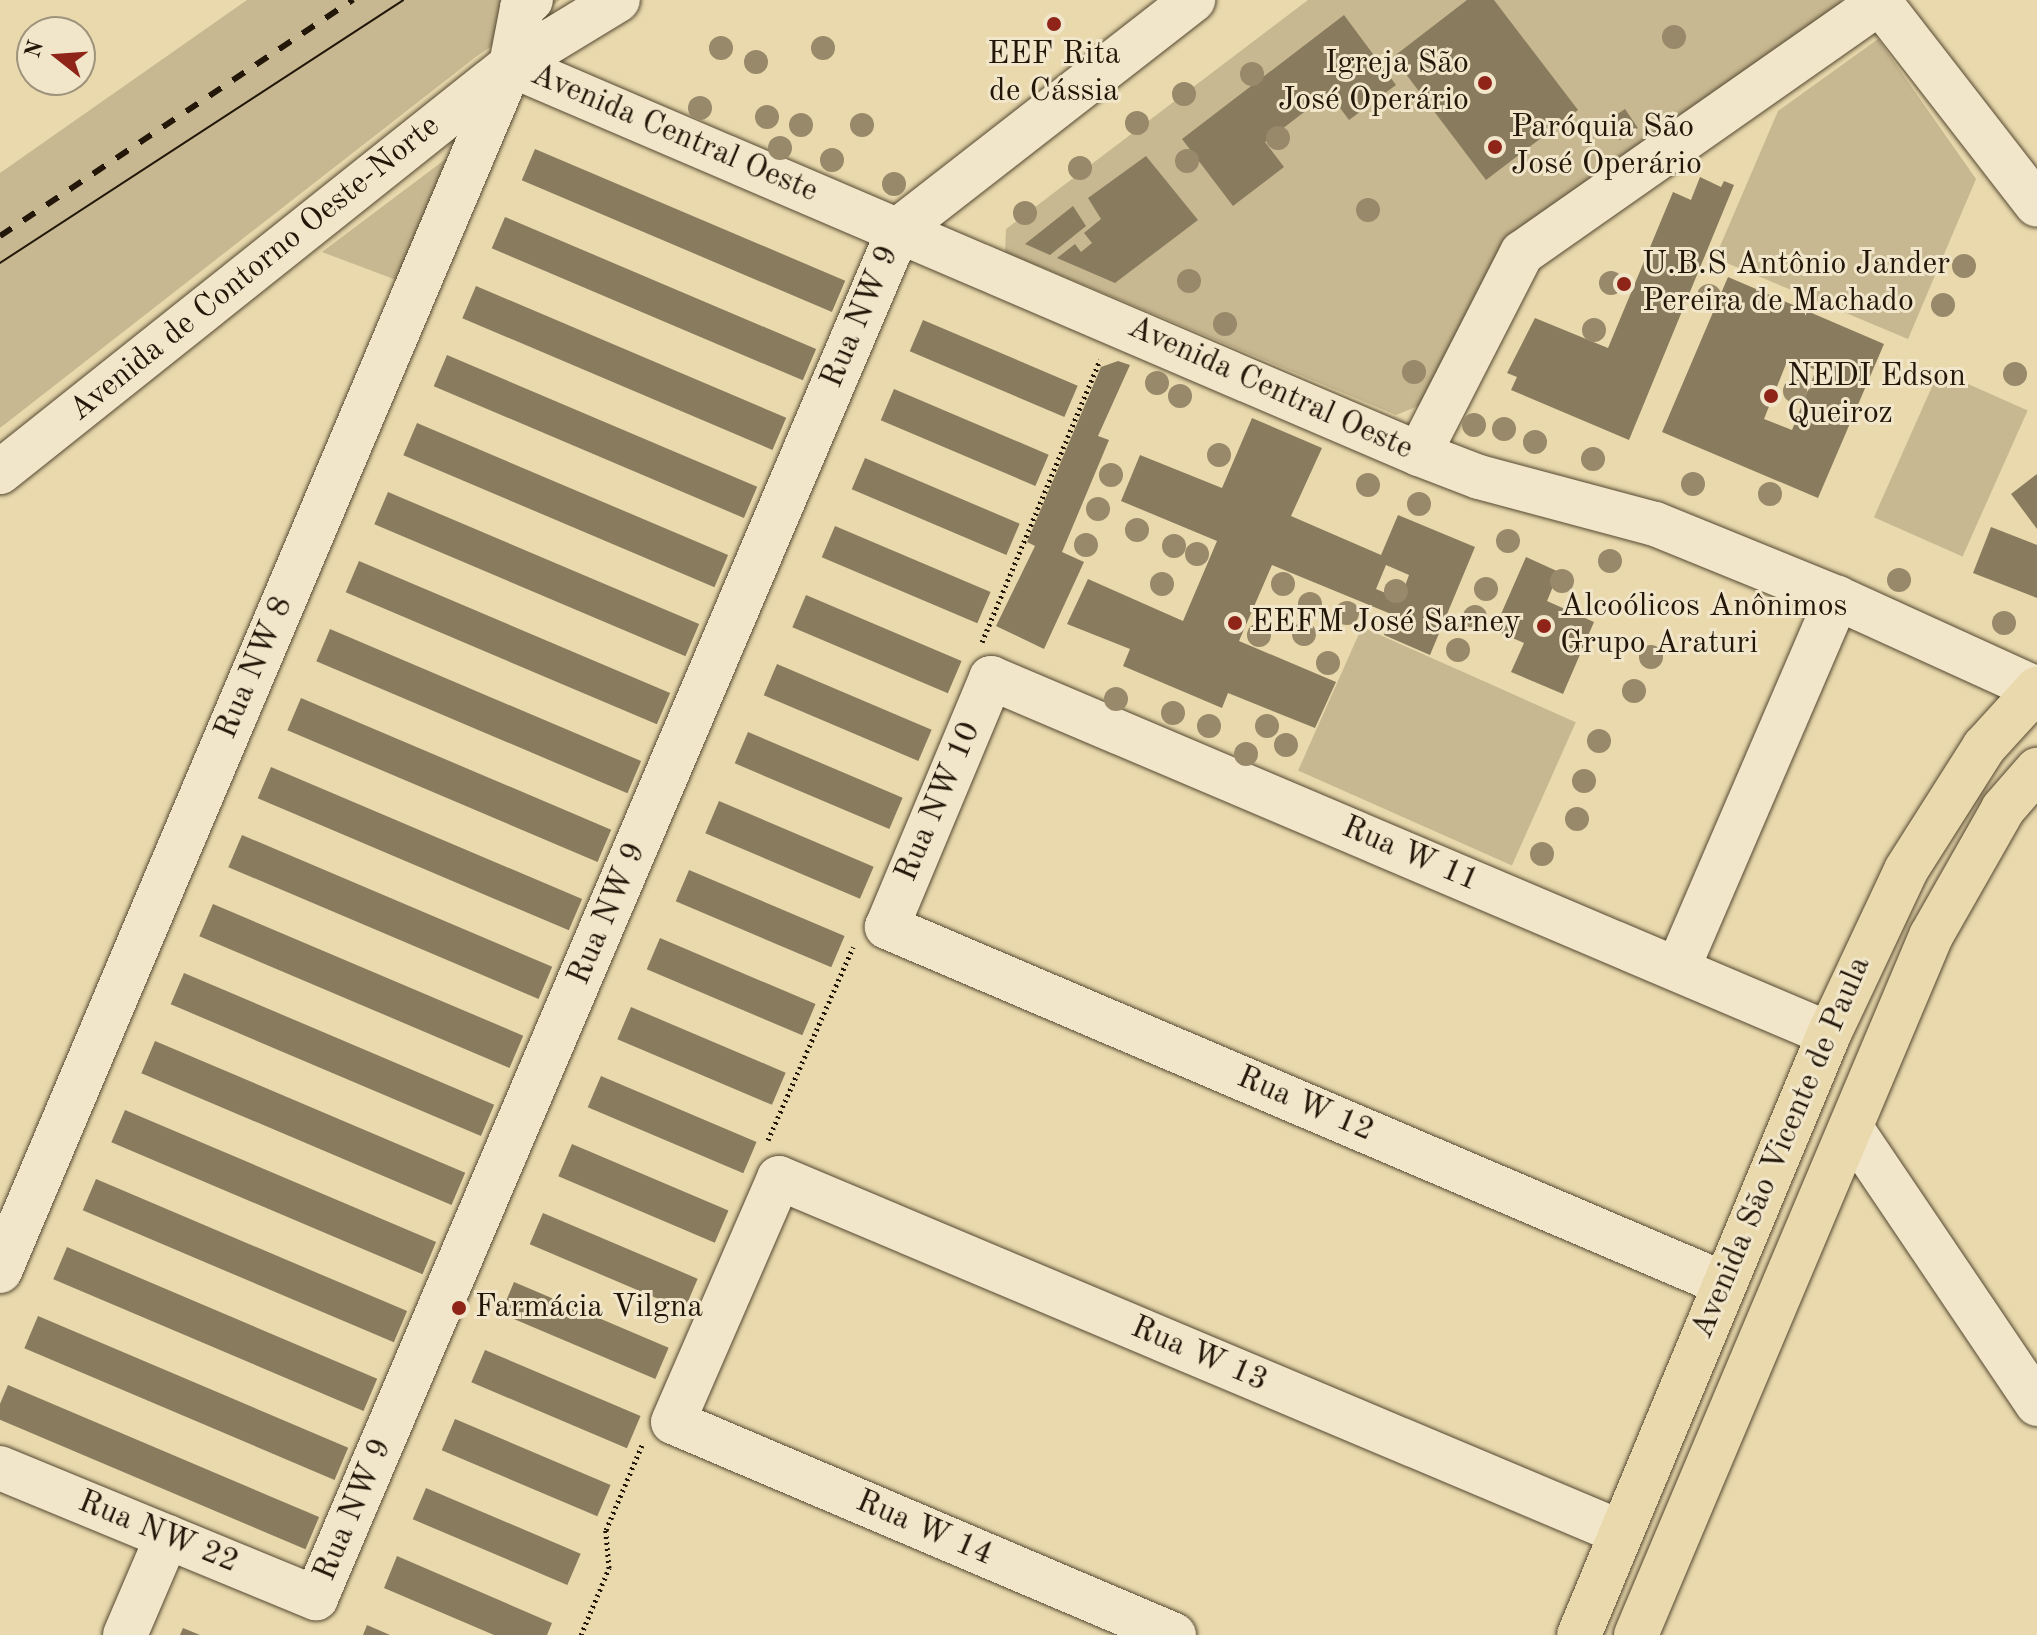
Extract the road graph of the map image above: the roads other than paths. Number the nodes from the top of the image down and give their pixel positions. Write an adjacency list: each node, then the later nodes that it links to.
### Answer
1 (531, 0): 5 (street, Rua NW 8)
2 (618, 0): 5 (street, Avenida de Contorno Oeste-Norte)
3 (1193, 0): 7 (street)
4 (1879, 1): 6 (street); 8 (street)
5 (511, 65): 7 (street, Avenida Central Oeste); 9 (street, Avenida de Contorno Oeste-Norte); 18 (street, Rua NW 8)
6 (2037, 205)
7 (899, 229): 8 (street, Avenida Central Oeste); 25 (street, Rua NW 9)
8 (1419, 454): 10 (street, Avenida Central Oeste)
9 (0, 472)
10 (1837, 598): 12 (street, Avenida Central Oeste); 15 (street)
11 (991, 678): 14 (street, Rua NW 10); 15 (street, Rua W 11)
12 (2037, 689): 16 (main road, Avenida São Vicente de Paula)
13 (2037, 770): 17 (main road, Avenida São Vicente de Paula)
14 (887, 927): 19 (street, Rua W 12)
15 (1678, 968): 16 (street, Rua W 11)
16 (1829, 1034): 19 (main road, Avenida São Vicente de Paula)
17 (1851, 1128): 20 (street); 29 (main road, Avenida São Vicente de Paula)
18 (0, 1271)
19 (1722, 1283): 23 (main road, Avenida São Vicente de Paula)
20 (2037, 1404)
21 (673, 1422): 23 (street, Rua W 13); 27 (street, Rua W 14)
22 (0, 1468): 24 (street, Rua NW 22)
23 (1620, 1532): 28 (main road, Avenida São Vicente de Paula)
24 (167, 1537): 25 (street, Rua NW 22); 26 (street)
25 (316, 1598)
26 (125, 1635)
27 (1174, 1635)
28 (1579, 1635)
29 (1636, 1635)

